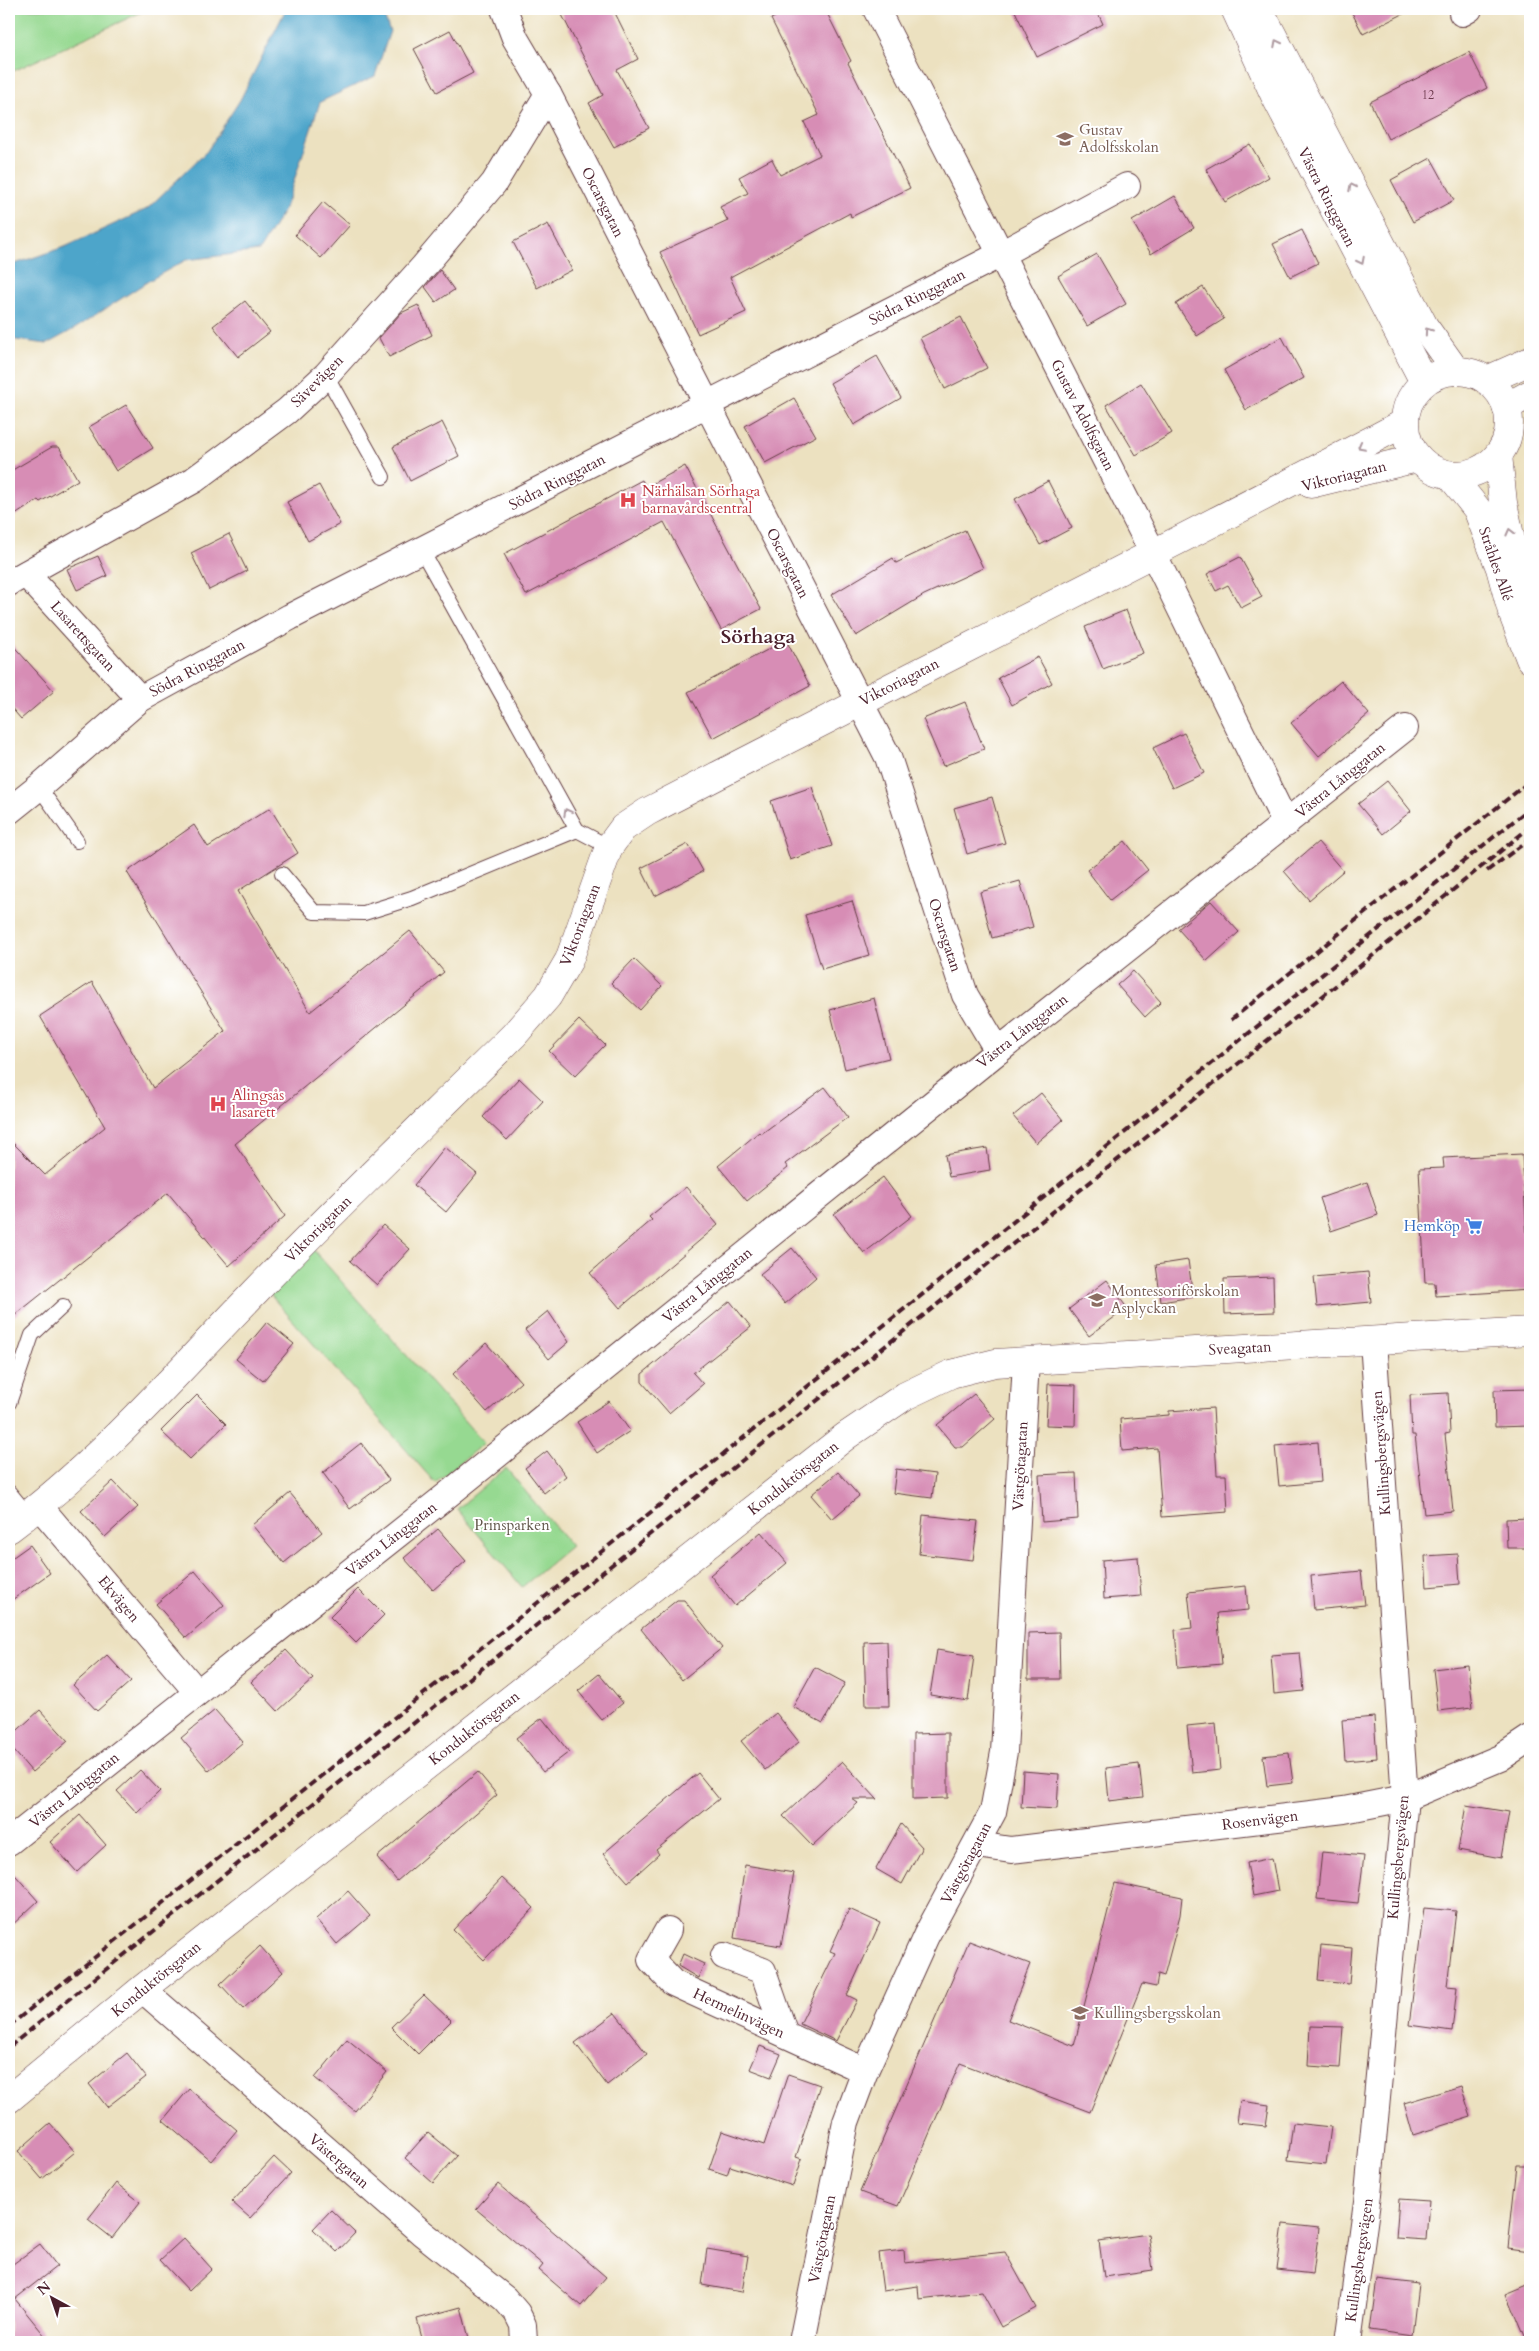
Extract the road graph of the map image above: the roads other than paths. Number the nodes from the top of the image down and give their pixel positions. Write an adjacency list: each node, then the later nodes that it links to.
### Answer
1 (504, 9): 5 (street, Oscarsgatan)
2 (876, 9): 7 (street, Gustav Adolfsgatan)
3 (1235, 9): 12 (street, Västra Ringgatan, one-way to 12)
4 (1259, 9): 9 (street, Västra Ringgatan, one-way to 4)
5 (548, 94): 10 (street, Sävevägen); 14 (street, Oscarsgatan)
6 (1128, 186): 7 (street, Södra Ringgatan)
7 (1001, 254): 14 (street, Södra Ringgatan); 23 (street, Gustav Adolfsgatan)
8 (1530, 361): 11 (street)
9 (1456, 370): 11 (street); 12 (street)
10 (326, 375): 20 (lane); 24 (street, Sävevägen)
11 (1487, 380): 15 (street)
12 (1424, 382): 16 (street)
13 (1530, 394): 15 (street)
14 (707, 405): 22 (street, Södra Ringgatan); 28 (street, Oscarsgatan)
15 (1506, 406): 17 (street)
16 (1404, 423): 18 (street); 21 (street, Viktoriagatan, one-way to 21)
17 (1498, 455): 19 (street); 25 (street, Stråhles Allé, one-way to 17)
18 (1418, 458): 19 (street); 21 (street, Viktoriagatan)
19 (1450, 475): 26 (street, Stråhles Allé)
20 (383, 477)
21 (1271, 494): 23 (street, Viktoriagatan)
22 (422, 551): 27 (street, Södra Ringgatan); 33 (lane, one-way to 22)
23 (1153, 553): 28 (street, Viktoriagatan); 32 (street, Gustav Adolfsgatan)
24 (17, 579): 27 (street, Lasarettsgatan)
25 (1530, 631)
26 (1530, 659)
27 (140, 699): 30 (street, Södra Ringgatan)
28 (859, 702): 35 (street, Viktoriagatan); 37 (street, Oscarsgatan)
29 (1405, 728): 32 (street, Västra Långgatan)
30 (39, 788): 31 (street, Södra Ringgatan); 34 (lane)
31 (9, 811)
32 (1286, 824): 37 (street, Västra Långgatan)
33 (577, 830): 35 (lane); 36 (lane)
34 (77, 841)
35 (609, 847): 45 (street, Viktoriagatan)
36 (282, 874)
37 (998, 1051): 46 (street, Västra Långgatan)
38 (63, 1306): 43 (lane)
39 (1530, 1331): 40 (street, Sveagatan)
40 (1373, 1341): 41 (street, Sveagatan); 48 (street, Kullingsbergsvägen)
41 (1026, 1361): 42 (street, Sveagatan); 50 (street, Västgötagatan)
42 (951, 1374): 53 (street, Konduktörsgatan)
43 (9, 1403)
44 (9, 1492): 45 (lane)
45 (26, 1517): 46 (street, Ekvägen)
46 (197, 1692): 49 (street, Västra Långgatan)
47 (1530, 1738): 48 (street, Rosenvägen)
48 (1405, 1798): 50 (street, Rosenvägen); 59 (street, Kullingsbergsvägen)
49 (9, 1842)
50 (977, 1845): 55 (street, Västgötagatan)
51 (668, 1930): 54 (street, Hermelinvägen)
52 (724, 1956): 54 (street)
53 (142, 1989): 56 (street, Konduktörsgatan); 57 (street, Västergatan)
54 (785, 2034): 55 (street, Hermelinvägen)
55 (865, 2071): 58 (street, Västgötagatan)
56 (9, 2099)
57 (525, 2340)
58 (802, 2342)
59 (1348, 2342)

